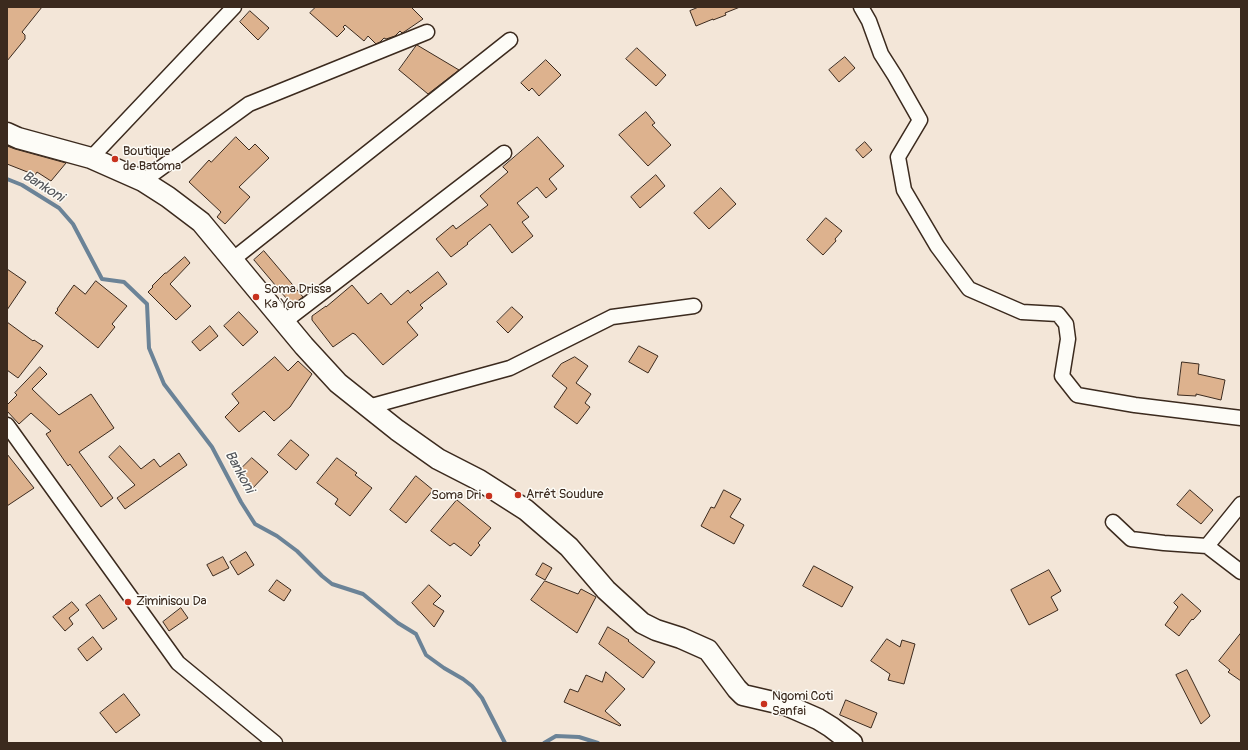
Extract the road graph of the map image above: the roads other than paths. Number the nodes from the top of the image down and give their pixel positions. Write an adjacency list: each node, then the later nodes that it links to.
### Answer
1 (234, 7): 7 (street)
2 (862, 7): 13 (street)
3 (427, 32): 8 (street)
4 (510, 40): 9 (street)
5 (7, 133): 7 (street)
6 (504, 153): 11 (street)
7 (91, 158): 8 (street)
8 (143, 181): 9 (street)
9 (232, 260): 11 (street)
10 (694, 306): 12 (street)
11 (284, 322): 12 (street)
12 (368, 407): 20 (street)
13 (1241, 418)
14 (7, 424): 19 (street)
15 (1241, 504): 17 (street)
16 (1113, 522): 17 (street)
17 (1206, 546): 18 (street)
18 (1241, 572)
19 (275, 743)
20 (852, 743)

